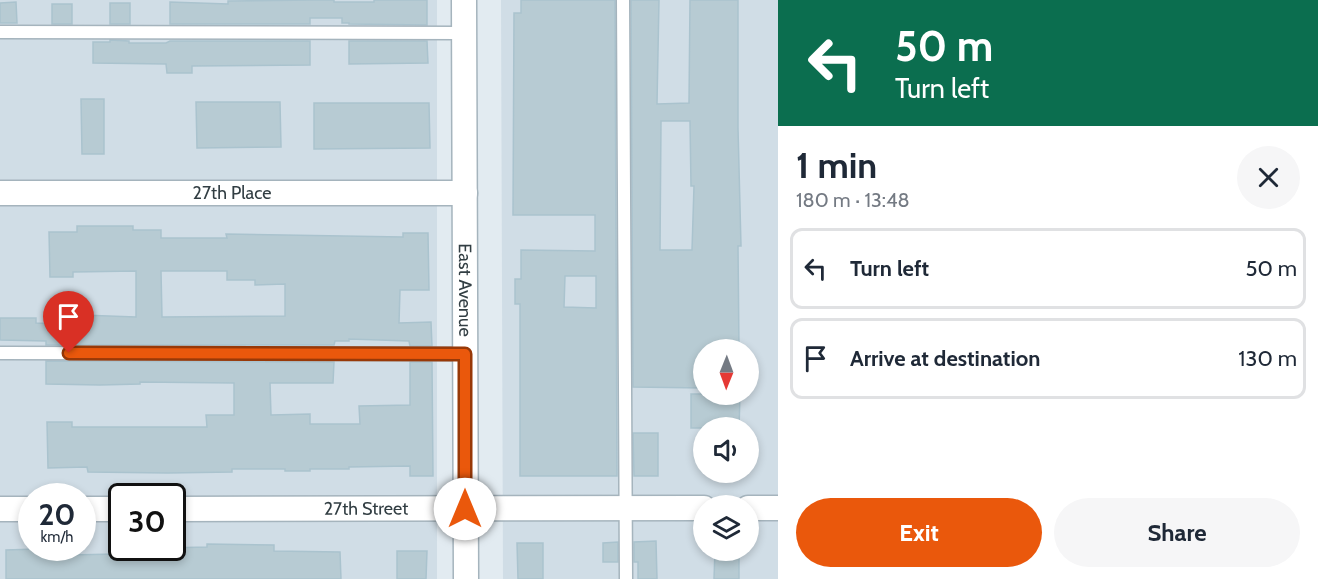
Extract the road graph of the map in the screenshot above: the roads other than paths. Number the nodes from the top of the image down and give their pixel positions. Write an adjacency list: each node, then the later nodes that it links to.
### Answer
1 (464, 0): 4 (street, East Avenue)
2 (623, 0): 16 (lane)
3 (0, 32): 4 (lane)
4 (464, 33): 6 (street, East Avenue)
5 (0, 193): 6 (street, 27th Place)
6 (465, 193): 8 (street, East Avenue)
7 (0, 353): 8 (lane)
8 (465, 354): 15 (street, East Avenue)
9 (0, 508): 13 (street)
10 (693, 508): 16 (street, 27th Street)
11 (759, 508): 12 (street)
12 (778, 508)
13 (18, 509)
14 (186, 509): 15 (street, 27th Street)
15 (465, 509): 16 (street, 27th Street); 17 (street, East Avenue)
16 (626, 509): 18 (lane)
17 (466, 579)
18 (626, 579)

